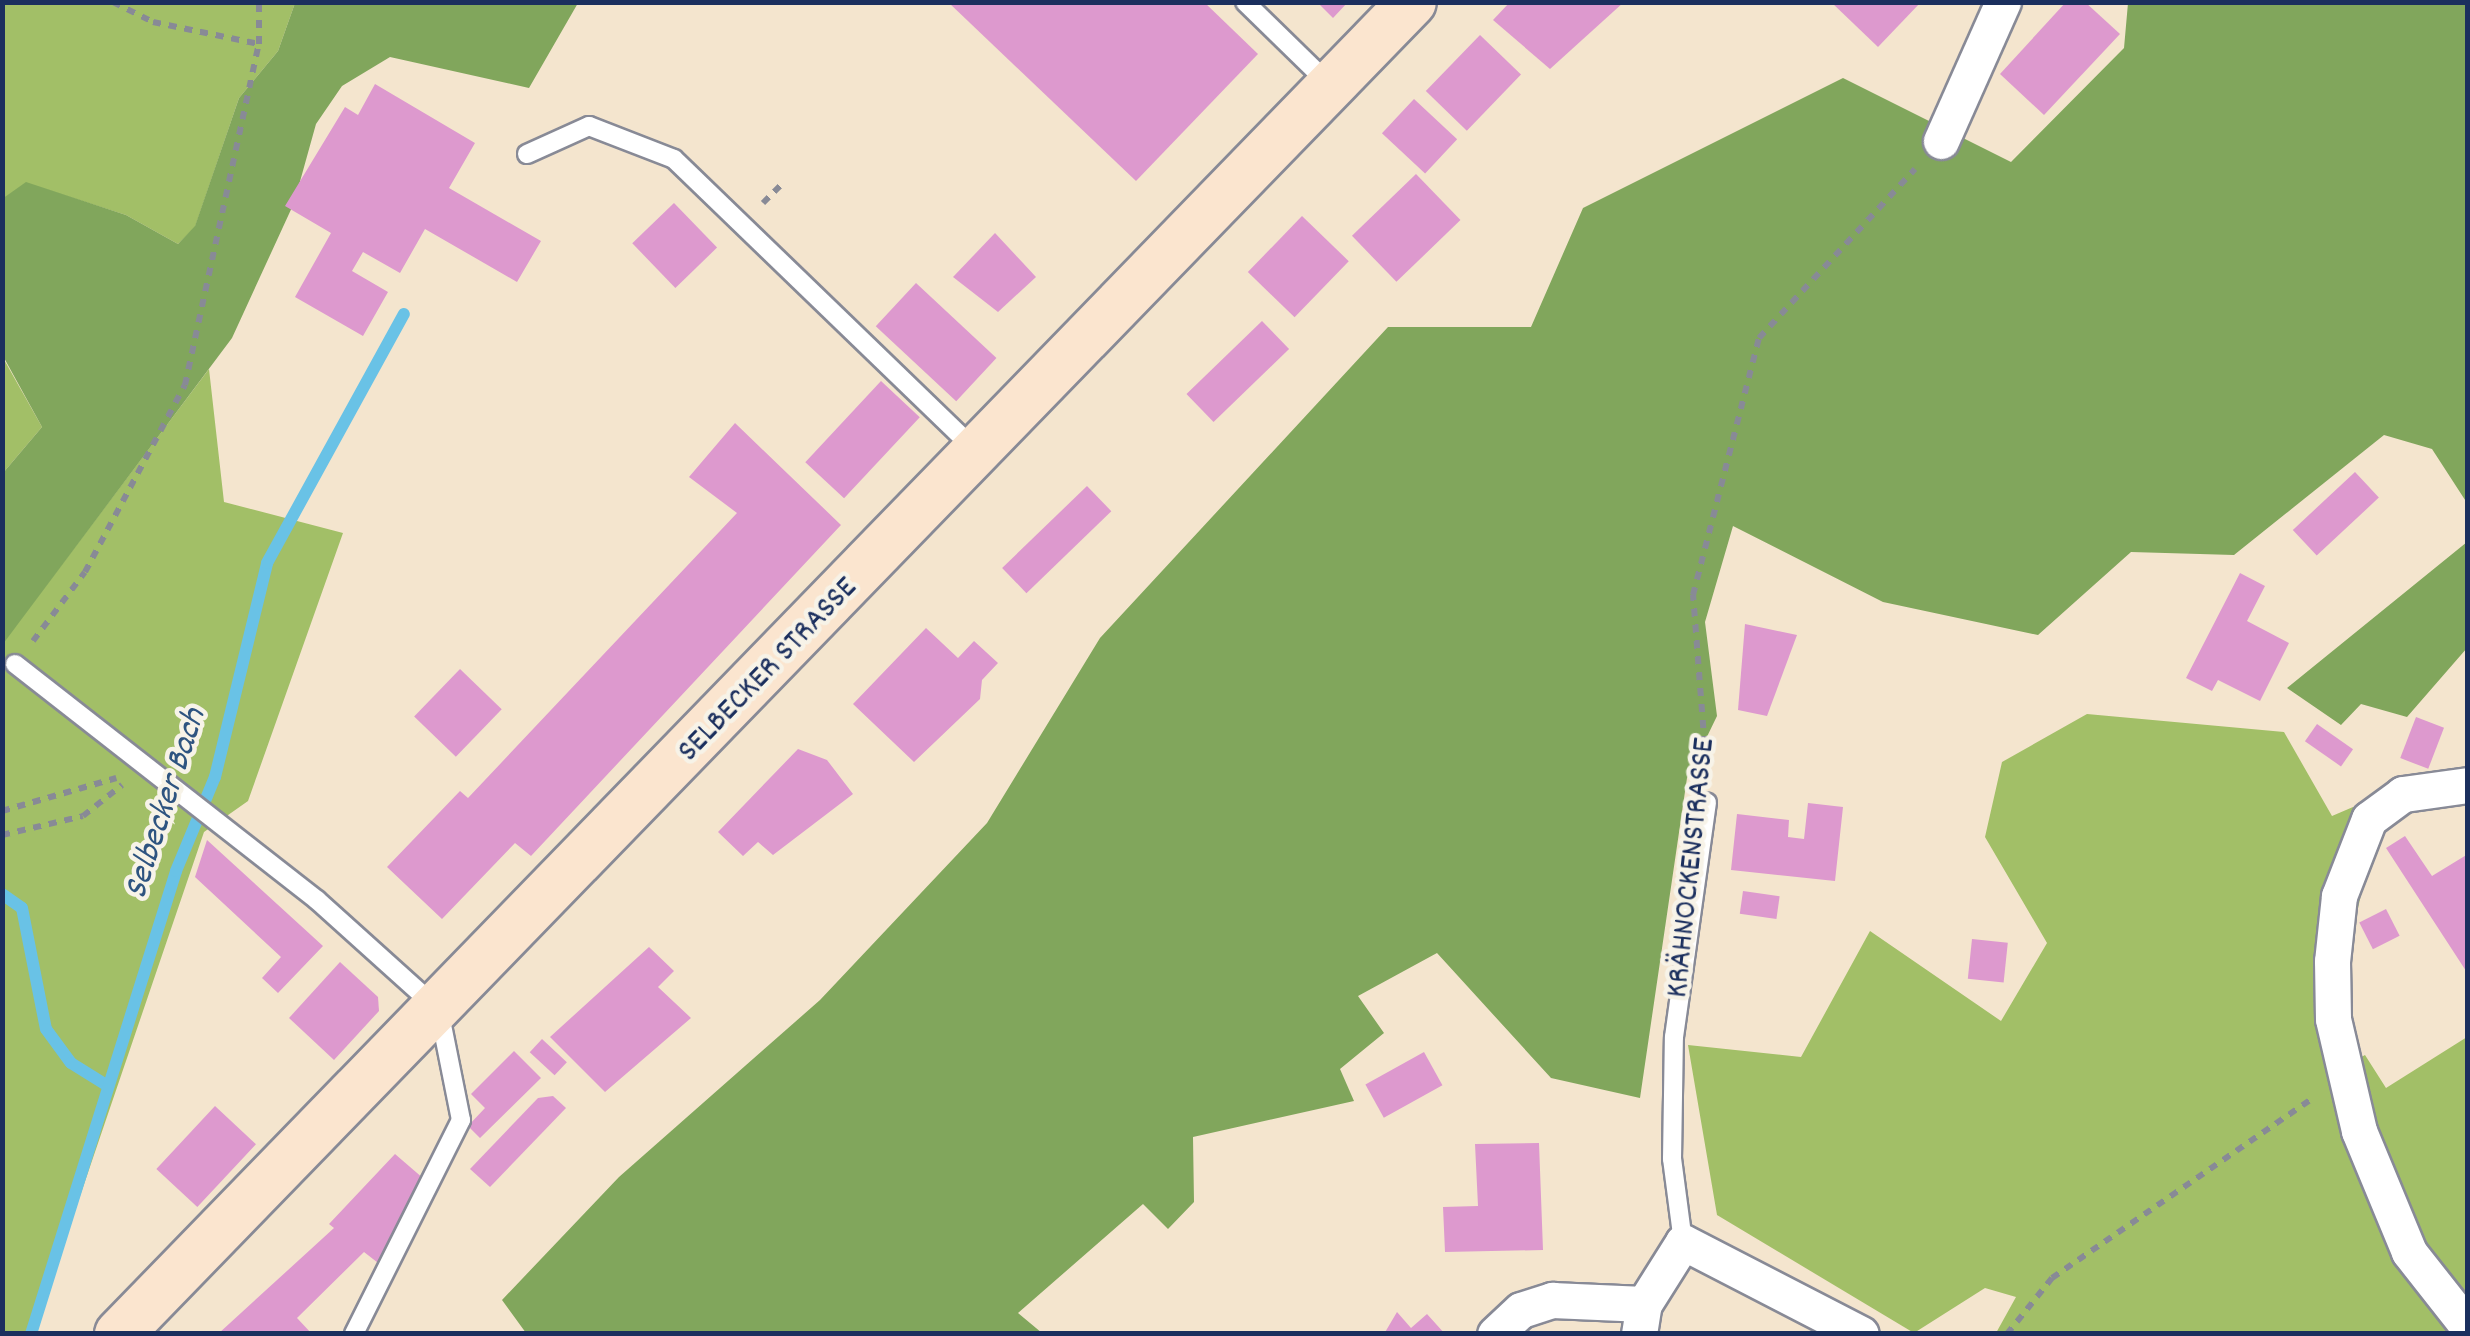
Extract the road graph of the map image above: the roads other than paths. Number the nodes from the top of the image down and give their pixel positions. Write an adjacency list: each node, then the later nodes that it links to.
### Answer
1 (1245, 2): 4 (lane)
2 (1412, 2): 4 (main road, SELBECKER STRASSE)
3 (2004, 2): 5 (street)
4 (1332, 88): 7 (main road, SELBECKER STRASSE)
5 (1941, 141)
6 (528, 154): 7 (lane)
7 (980, 454): 11 (main road, SELBECKER STRASSE)
8 (15, 664): 11 (lane)
9 (2468, 785): 14 (street)
10 (1707, 802): 12 (lane, KRÄHNOCKENSTRASSE)
11 (439, 1010): 15 (main road, SELBECKER STRASSE); 16 (lane)
12 (1683, 1242): 13 (street); 18 (street)
13 (1641, 1319): 17 (street)
14 (2468, 1328)
15 (119, 1334)
16 (354, 1334)
17 (1494, 1334)
18 (1861, 1334)

